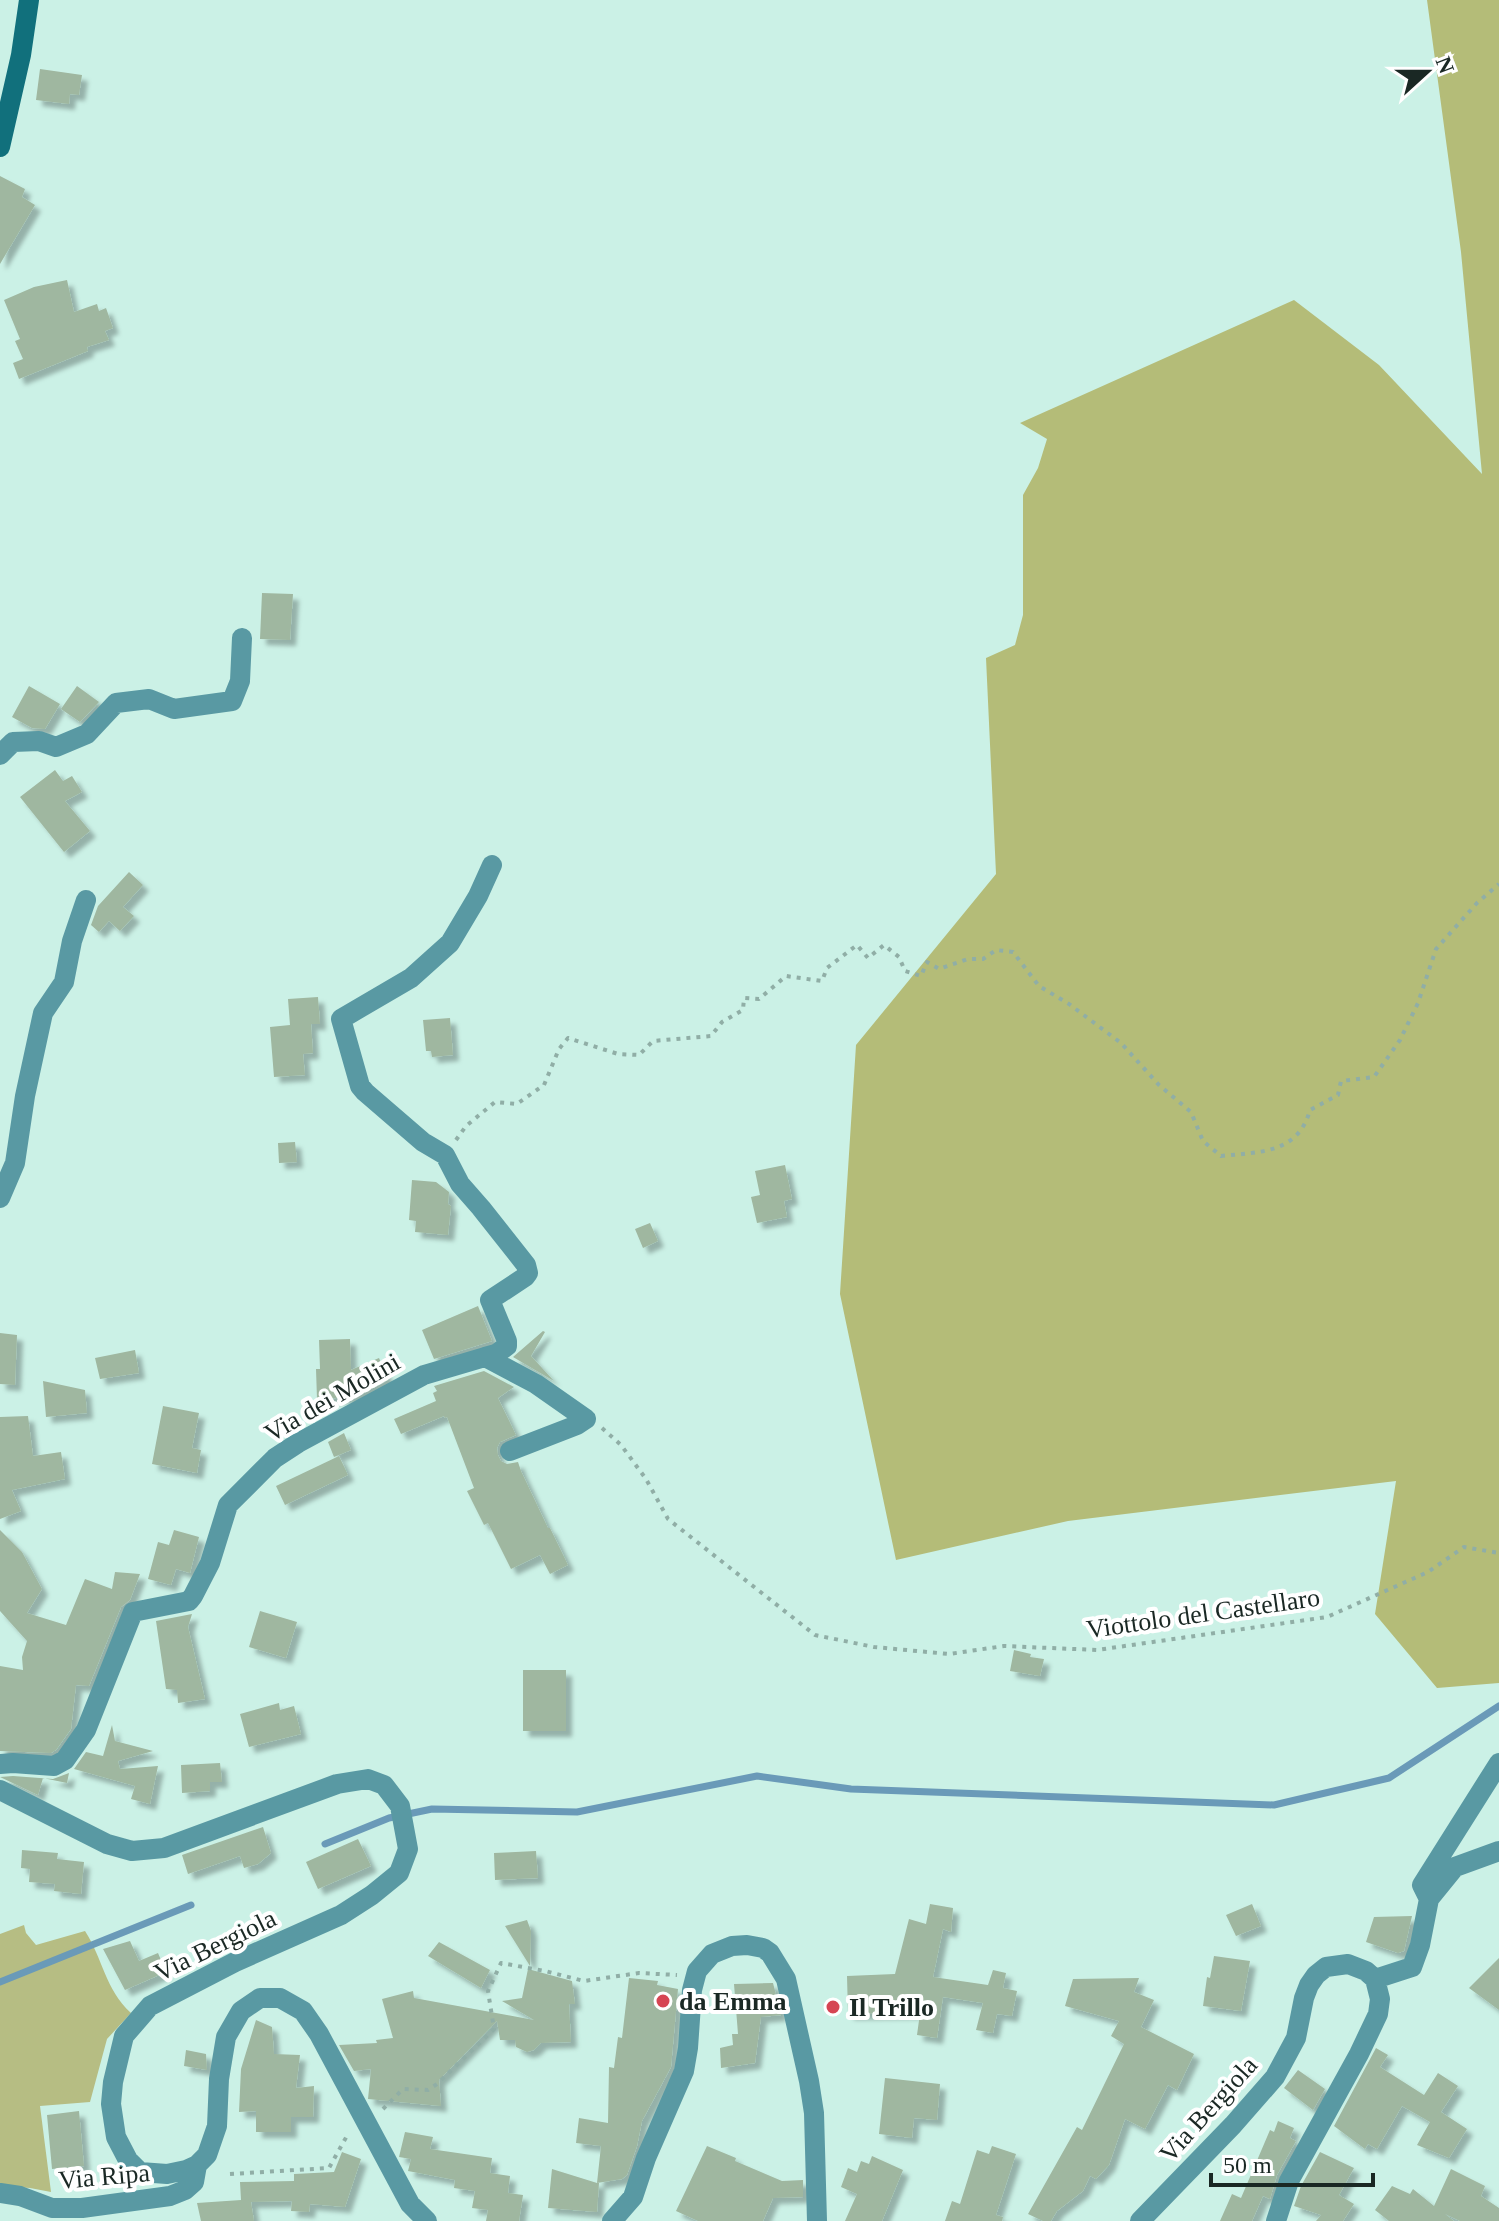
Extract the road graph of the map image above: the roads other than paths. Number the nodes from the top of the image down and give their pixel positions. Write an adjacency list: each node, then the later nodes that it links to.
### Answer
1 (29, 0): 2 (main road)
2 (0, 147)
3 (242, 638): 4 (street)
4 (0, 755)
5 (492, 865): 8 (street)
6 (86, 900): 7 (street)
7 (0, 1198)
8 (485, 1357): 9 (street); 11 (street, Via dei Molini)
9 (510, 1451)
10 (1499, 1763): 14 (street)
11 (0, 1764)
12 (0, 1790): 16 (street, Via Bergiola)
13 (1499, 1851): 14 (street)
14 (1429, 1899): 15 (street)
15 (1375, 1979): 23 (street, Via Bergiola); 24 (street)
16 (197, 2165): 17 (street, Via Ripa); 19 (street)
17 (0, 2193)
18 (633, 2197): 20 (street); 21 (street); 22 (street)
19 (427, 2221)
20 (612, 2221)
21 (631, 2221)
22 (817, 2221)
23 (1140, 2221)
24 (1276, 2221)

